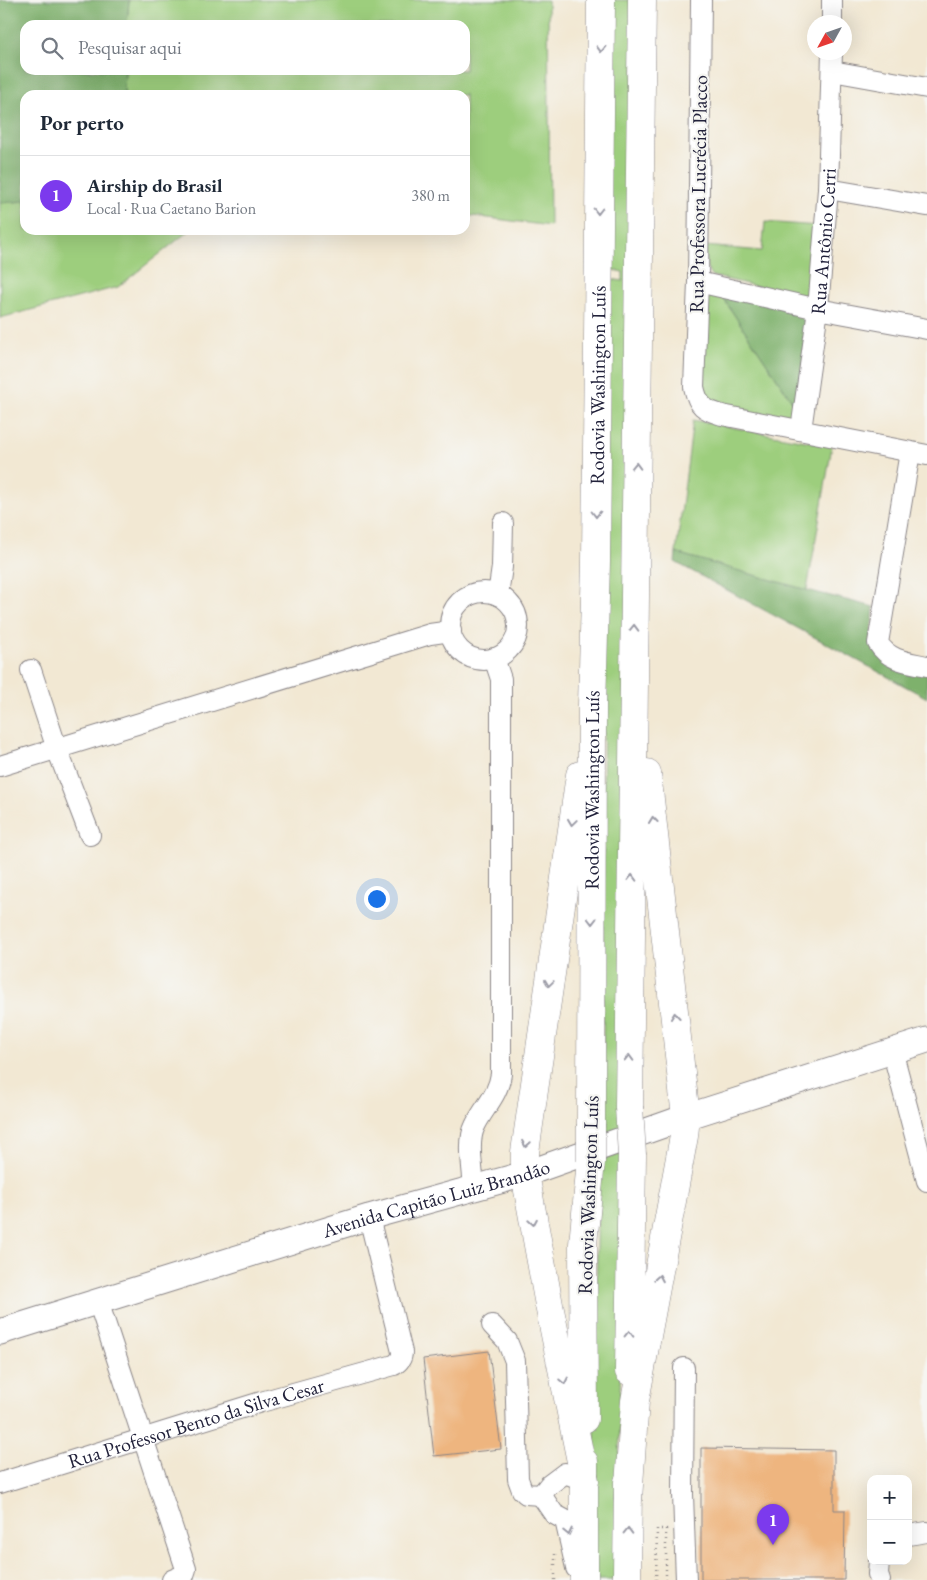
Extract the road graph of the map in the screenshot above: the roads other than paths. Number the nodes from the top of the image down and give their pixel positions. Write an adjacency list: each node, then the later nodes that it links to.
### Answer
1 (601, 0): 24 (highway, Rodovia Washington Luís, one-way to 24)
2 (642, 0): 8 (highway, Rodovia Washington Luís)
3 (650, 0): 8 (highway)
4 (701, 0): 12 (street, Rua Professora Lucrécia Placco)
5 (832, 0): 6 (street)
6 (832, 15)
7 (832, 62): 9 (street); 10 (street, Rua Antônio Cerri)
8 (642, 81): 21 (highway, Rodovia Washington Luís, one-way to 8)
9 (927, 88)
10 (828, 189): 11 (street); 13 (street, Rua Antônio Cerri)
11 (927, 206)
12 (698, 282): 13 (street); 15 (street, Rua Professora Lucrécia Placco)
13 (818, 309): 14 (street); 15 (street, Rua Antônio Cerri)
14 (927, 329)
15 (800, 430): 16 (street)
16 (918, 454): 22 (street)
17 (503, 523): 18 (street)
18 (498, 595): 19 (street); 20 (street)
19 (451, 631): 20 (street); 25 (street)
20 (494, 658): 33 (street)
21 (634, 666): 30 (highway, one-way to 21); 43 (highway, Rodovia Washington Luís, one-way to 21, bridge)
22 (927, 666)
23 (31, 670): 25 (street)
24 (592, 705): 31 (highway, one-way to 31); 40 (highway, Rodovia Washington Luís, one-way to 40, bridge)
25 (57, 748): 26 (street); 27 (street)
26 (0, 766)
27 (90, 835)
28 (927, 1040): 29 (main road, Avenida Capitão Luiz Brandão)
29 (892, 1050): 30 (main road, Avenida Capitão Luiz Brandão); 32 (street)
30 (686, 1117): 31 (main road, Avenida Capitão Luiz Brandão); 43 (highway, one-way to 30)
31 (525, 1174): 33 (main road, Avenida Capitão Luiz Brandão); 40 (highway, one-way to 40)
32 (927, 1181)
33 (474, 1188): 34 (main road, Avenida Capitão Luiz Brandão)
34 (369, 1216): 35 (main road, Avenida Capitão Luiz Brandão); 39 (street, Rua Professor Bento da Silva Cesar)
35 (98, 1301): 37 (main road, Avenida Capitão Luiz Brandão); 39 (street)
36 (492, 1325): 42 (street)
37 (0, 1332)
38 (684, 1368): 51 (street)
39 (142, 1439): 41 (street, Rua Professor Bento da Silva Cesar); 48 (street)
40 (585, 1481): 42 (street); 50 (highway, Rodovia Washington Luís)
41 (0, 1482)
42 (541, 1495): 49 (street, one-way to 49)
43 (628, 1499): 47 (highway, Rodovia Washington Luís, one-way to 43)
44 (927, 1532): 45 (street)
45 (912, 1534)
46 (879, 1565): 52 (street)
47 (628, 1575)
48 (178, 1577)
49 (579, 1580)
50 (584, 1580)
51 (686, 1580)
52 (880, 1580)

